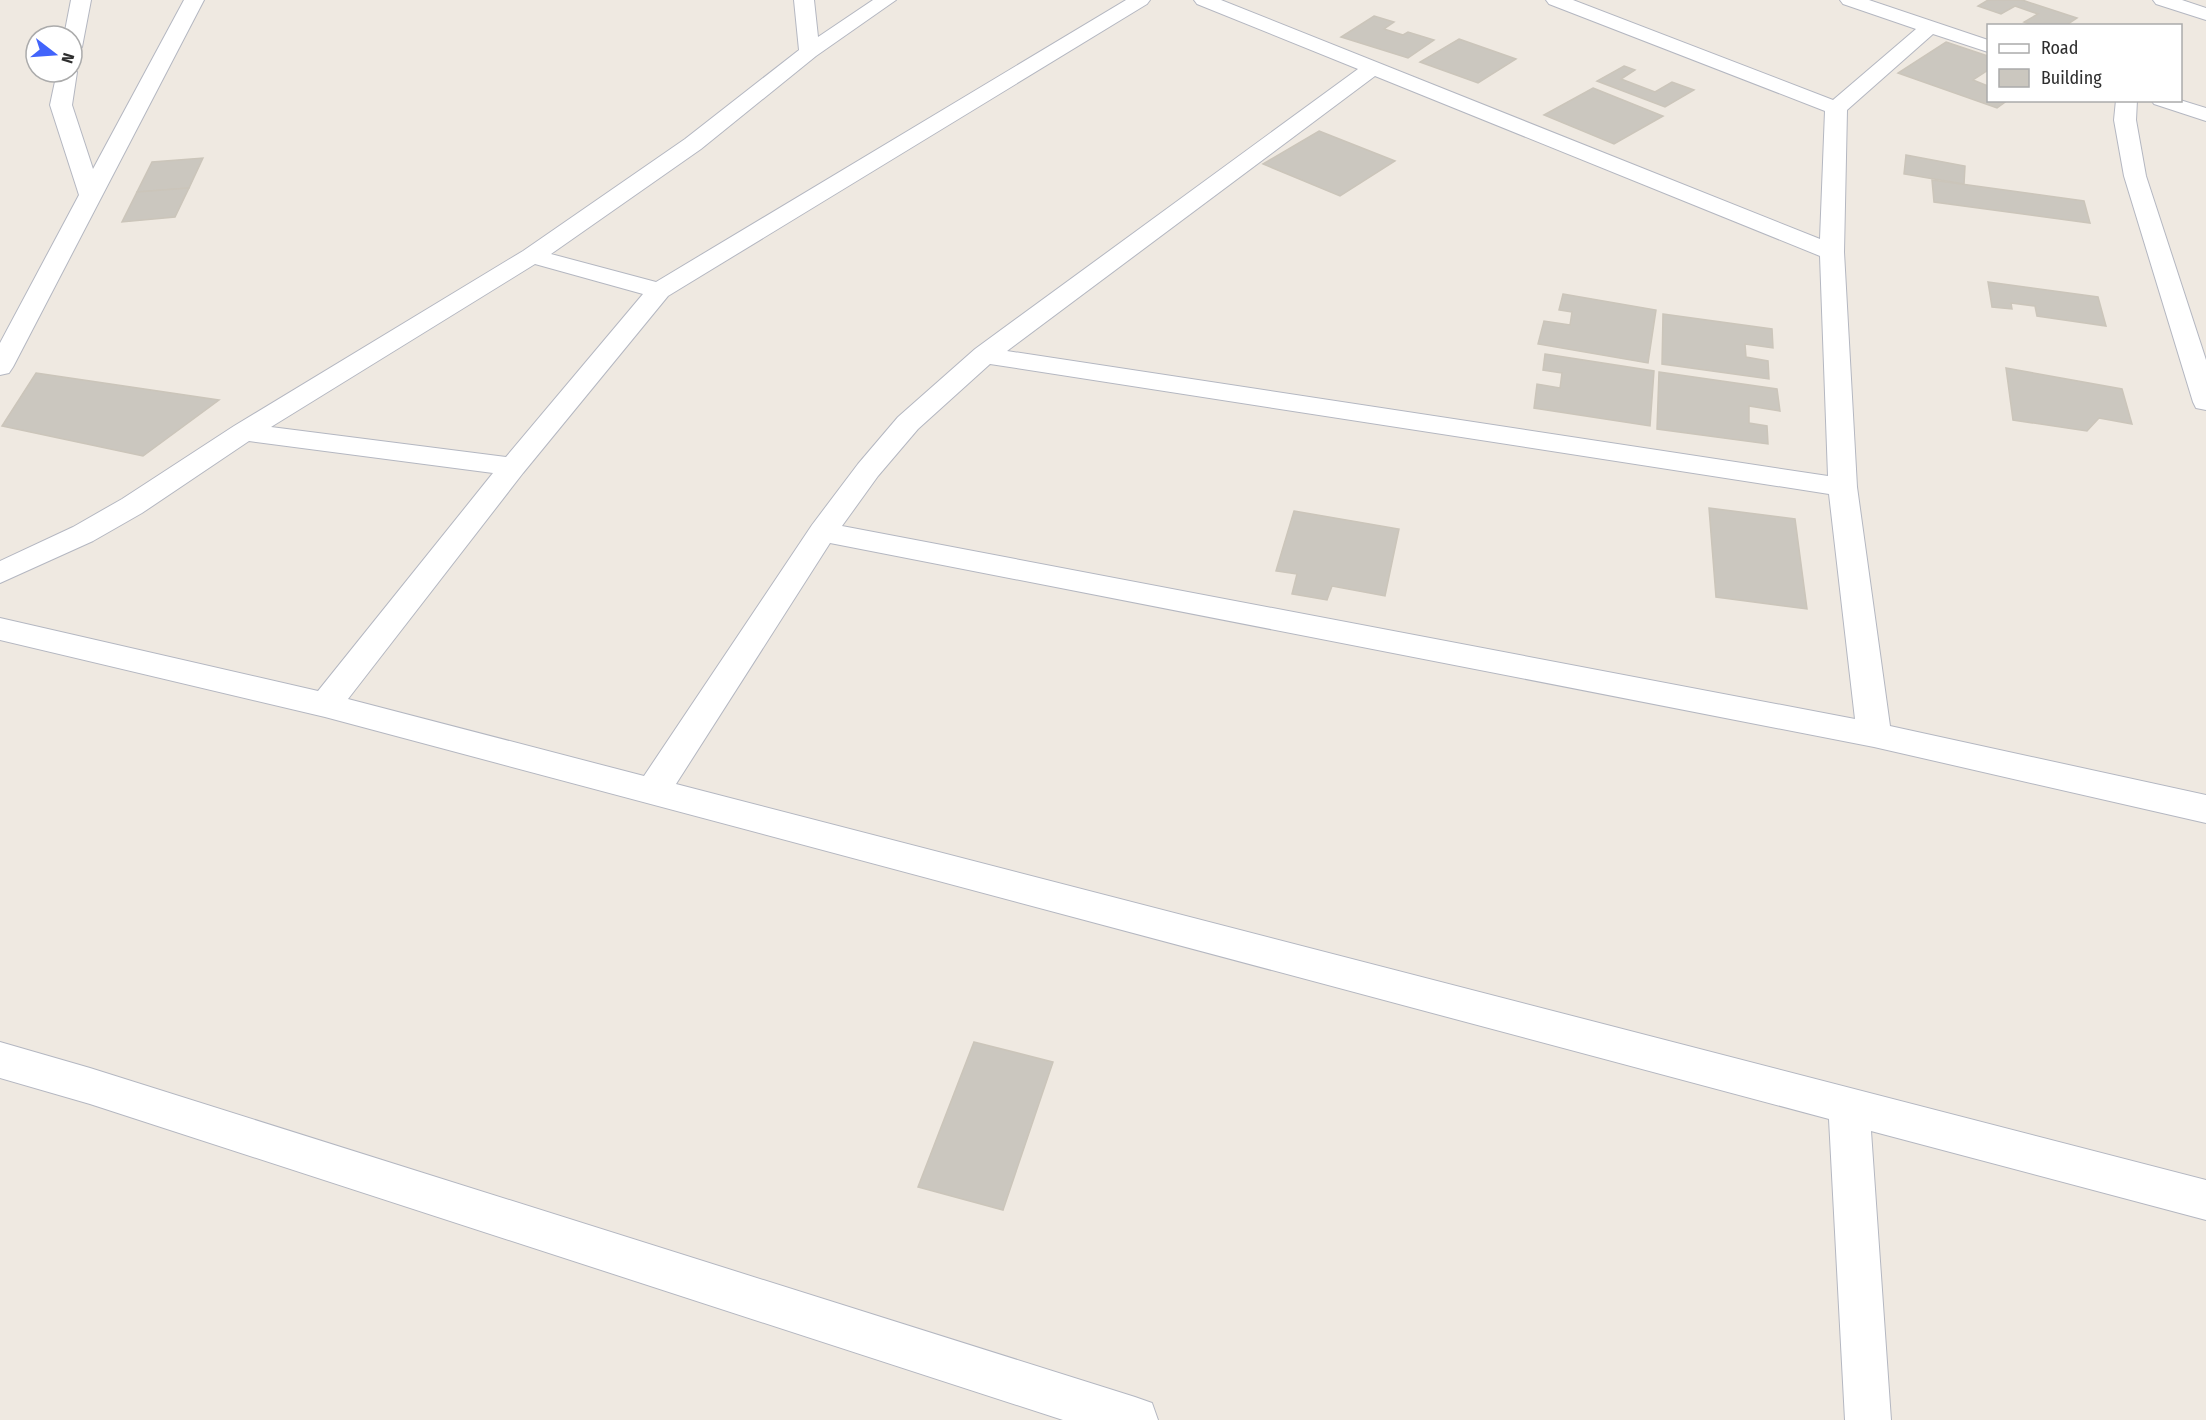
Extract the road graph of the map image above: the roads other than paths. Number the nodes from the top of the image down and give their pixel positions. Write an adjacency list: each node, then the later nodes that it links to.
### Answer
1 (81, 0): 11 (street)
2 (194, 0): 21 (street)
3 (804, 0): 14 (street)
4 (885, 0): 14 (street)
5 (1140, 0): 24 (street)
6 (1204, 0): 15 (street)
7 (1556, 0): 19 (street)
8 (1850, 0): 12 (street)
9 (2163, 0): 10 (street)
10 (2206, 14)
11 (76, 24)
12 (1930, 27): 13 (street); 19 (street)
13 (1987, 45)
14 (809, 52): 23 (street)
15 (1374, 67): 22 (street); 25 (street)
16 (65, 84): 21 (street)
17 (2127, 102): 27 (street)
18 (2167, 102): 20 (street)
19 (1836, 108): 22 (street)
20 (2206, 115)
21 (91, 196): 26 (street)
22 (1832, 252): 30 (street)
23 (532, 256): 24 (street); 28 (street)
24 (659, 291): 29 (street)
25 (984, 355): 30 (street); 31 (street)
26 (0, 367)
27 (2206, 402)
28 (244, 432): 29 (street); 32 (street)
29 (513, 467): 34 (street)
30 (1843, 487): 35 (street)
31 (822, 532): 35 (street); 36 (street)
32 (0, 573)
33 (0, 630): 34 (street)
34 (325, 705): 36 (street)
35 (1874, 735): 37 (street)
36 (652, 792): 39 (street)
37 (2206, 809)
38 (0, 1060): 41 (street)
39 (1849, 1106): 40 (street); 42 (street)
40 (2206, 1200)
41 (1135, 1420)
42 (1868, 1420)

